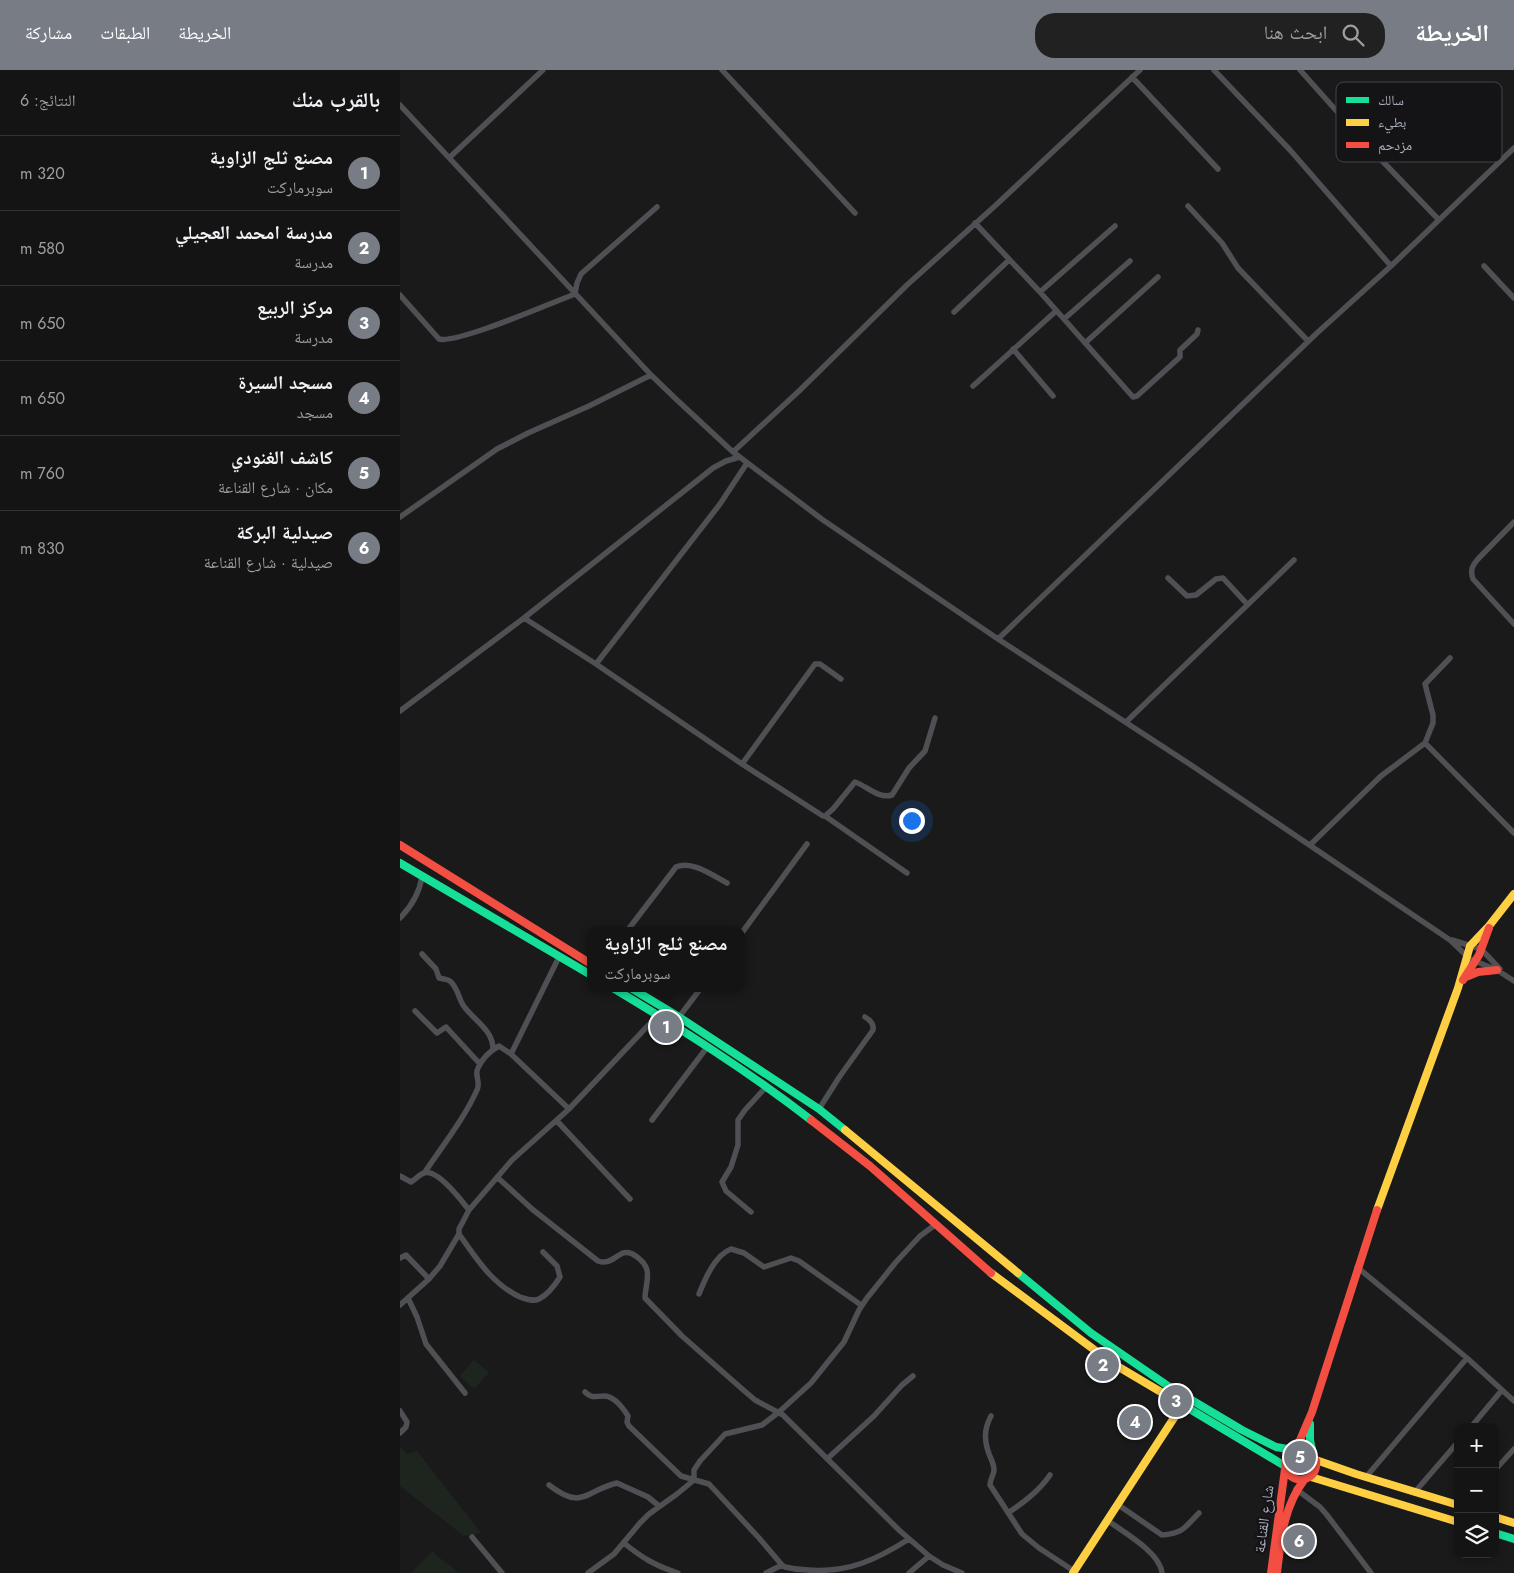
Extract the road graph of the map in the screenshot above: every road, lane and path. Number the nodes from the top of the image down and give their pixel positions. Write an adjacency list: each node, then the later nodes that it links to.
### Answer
1 (543, 70): 10 (street)
2 (722, 70): 17 (street)
3 (1140, 70): 6 (street)
4 (1214, 70): 23 (street)
5 (1300, 70): 8 (street)
6 (1132, 77): 14 (street); 19 (street)
7 (400, 105): 10 (street)
8 (1336, 110)
9 (1514, 148): 11 (street)
10 (450, 157): 27 (street)
11 (1502, 160)
12 (1383, 162): 18 (street)
13 (1499, 162): 18 (street)
14 (1218, 170)
15 (1188, 206): 34 (street)
16 (657, 207): 27 (street)
17 (855, 213)
18 (1439, 220): 23 (street)
19 (976, 224): 21 (street); 40 (street)
20 (1116, 226): 26 (street)
21 (1009, 260): 26 (street); 31 (street)
22 (1130, 262): 32 (street)
23 (1391, 266): 34 (street)
24 (1484, 266): 29 (street)
25 (1158, 277): 35 (street)
26 (1040, 292): 30 (street)
27 (575, 294): 28 (street); 37 (street)
28 (400, 296)
29 (1514, 298)
30 (1056, 311): 32 (street); 36 (street)
31 (954, 312)
32 (1064, 319): 35 (street)
33 (1198, 330): 35 (street)
34 (1308, 341): 50 (street)
35 (1084, 343)
36 (1013, 349): 38 (street); 39 (street)
37 (651, 375): 40 (street); 43 (street)
38 (973, 386)
39 (1053, 396)
40 (733, 452): 41 (street)
41 (740, 457): 42 (street); 48 (street)
42 (747, 463): 50 (street); 52 (street)
43 (400, 517)
44 (1514, 522): 49 (street)
45 (1294, 560): 47 (street)
46 (1168, 578): 47 (street)
47 (1247, 604): 56 (street)
48 (524, 618): 52 (street); 54 (street)
49 (1514, 624)
50 (998, 639): 56 (street)
51 (1450, 658): 57 (street)
52 (596, 664): 58 (street)
53 (841, 679): 58 (street)
54 (400, 711)
55 (935, 718): 59 (street)
56 (1126, 722): 63 (street)
57 (1425, 743): 60 (street); 63 (street)
58 (742, 764): 59 (street)
59 (825, 816): 65 (street)
60 (1514, 832)
61 (808, 844): 72 (street)
62 (400, 845): 80 (main road)
63 (1310, 846): 73 (street)
64 (400, 863): 66 (main road)
65 (908, 873)
66 (422, 877): 69 (street); 77 (main road)
67 (727, 883): 71 (street)
68 (1514, 894): 70 (main road)
69 (400, 918)
70 (1489, 926): 74 (main road); 75 (main road)
71 (630, 927)
72 (745, 929)
73 (1450, 940): 74 (street); 78 (street)
74 (1470, 946): 75 (street); 78 (main road)
75 (1481, 949): 79 (main road); 81 (street)
76 (422, 954): 94 (street)
77 (559, 956): 82 (main road); 95 (street)
78 (1466, 956): 79 (street); 85 (main road)
79 (1475, 961): 81 (street); 83 (main road)
80 (587, 962)
81 (1500, 972): 83 (main road); 84 (street)
82 (587, 973)
83 (1463, 980): 85 (main road)
84 (1514, 981)
85 (1458, 988): 112 (main road)
86 (620, 992): 90 (main road)
87 (638, 992): 91 (main road)
88 (698, 992): 91 (street)
89 (415, 1011): 96 (street)
90 (658, 1015): 93 (main road); 98 (street)
91 (680, 1017): 99 (main road)
92 (865, 1017): 99 (street)
93 (708, 1046): 97 (main road); 100 (street)
94 (493, 1049): 95 (street); 96 (street)
95 (511, 1054): 98 (street)
96 (480, 1064): 102 (street)
97 (767, 1086): 107 (street); 108 (main road)
98 (569, 1109): 101 (street)
99 (819, 1110): 123 (main road)
100 (652, 1120)
101 (557, 1121): 104 (street); 105 (street)
102 (425, 1172): 103 (street); 106 (street)
103 (400, 1176)
104 (497, 1177): 106 (street); 126 (street)
105 (630, 1199)
106 (469, 1210): 109 (street)
107 (751, 1212)
108 (935, 1224): 117 (street); 123 (main road)
109 (459, 1234): 110 (street); 113 (street)
110 (544, 1252)
111 (400, 1258): 113 (street)
112 (1357, 1267): 118 (street); 128 (main road)
113 (429, 1279): 115 (street)
114 (699, 1294): 117 (street)
115 (408, 1298): 116 (street); 121 (street)
116 (400, 1305)
117 (862, 1306): 126 (street)
118 (1467, 1358): 120 (street); 139 (street)
119 (913, 1376): 135 (street)
120 (1502, 1390): 124 (street); 129 (street)
121 (465, 1392)
122 (585, 1392): 141 (street)
123 (1185, 1401): 133 (main road); 136 (main road); 145 (main road)
124 (1514, 1401)
125 (400, 1410): 130 (street)
126 (779, 1412): 135 (street); 141 (street)
127 (991, 1416): 148 (street)
128 (1310, 1419): 133 (main road); 134 (main road)
129 (1474, 1423)
130 (400, 1433)
131 (1454, 1447): 144 (street)
132 (1514, 1449): 137 (street)
133 (1295, 1450): 134 (main road); 136 (main road)
134 (1315, 1458): 139 (main road); 140 (main road)
135 (827, 1459): 157 (street)
136 (1285, 1468): 140 (main road); 154 (main road, شارع القناعة)
137 (1497, 1468)
138 (1050, 1475): 148 (street)
139 (1366, 1477): 144 (main road)
140 (1307, 1478): 143 (main road, شارع القناعة); 152 (main road)
141 (694, 1480): 147 (street); 161 (street)
142 (549, 1485): 147 (street)
143 (1296, 1489): 154 (main road, شارع القناعة); 173 (street)
144 (1414, 1493): 146 (main road)
145 (1117, 1504): 149 (street); 151 (main road)
146 (1454, 1504)
147 (659, 1506): 159 (street)
148 (1008, 1513): 163 (street)
149 (1199, 1514)
150 (1499, 1518): 153 (main road)
151 (1107, 1520): 163 (main road); 170 (street)
152 (1454, 1521)
153 (1513, 1522)
154 (1280, 1532): 171 (main road, شارع القناعة); 172 (main road, شارع القناعة)
155 (1499, 1534): 158 (main road)
156 (472, 1537): 164 (street)
157 (909, 1539): 160 (street); 162 (street)
158 (1514, 1539)
159 (624, 1543): 165 (street); 166 (street)
160 (929, 1556): 168 (street); 169 (street)
161 (782, 1565): 162 (street); 167 (street)
162 (790, 1571)
163 (1074, 1572)
164 (502, 1573)
165 (588, 1573)
166 (678, 1573)
167 (766, 1573)
168 (908, 1573)
169 (962, 1573)
170 (1162, 1573)
171 (1271, 1573)
172 (1276, 1573)
173 (1372, 1573)

